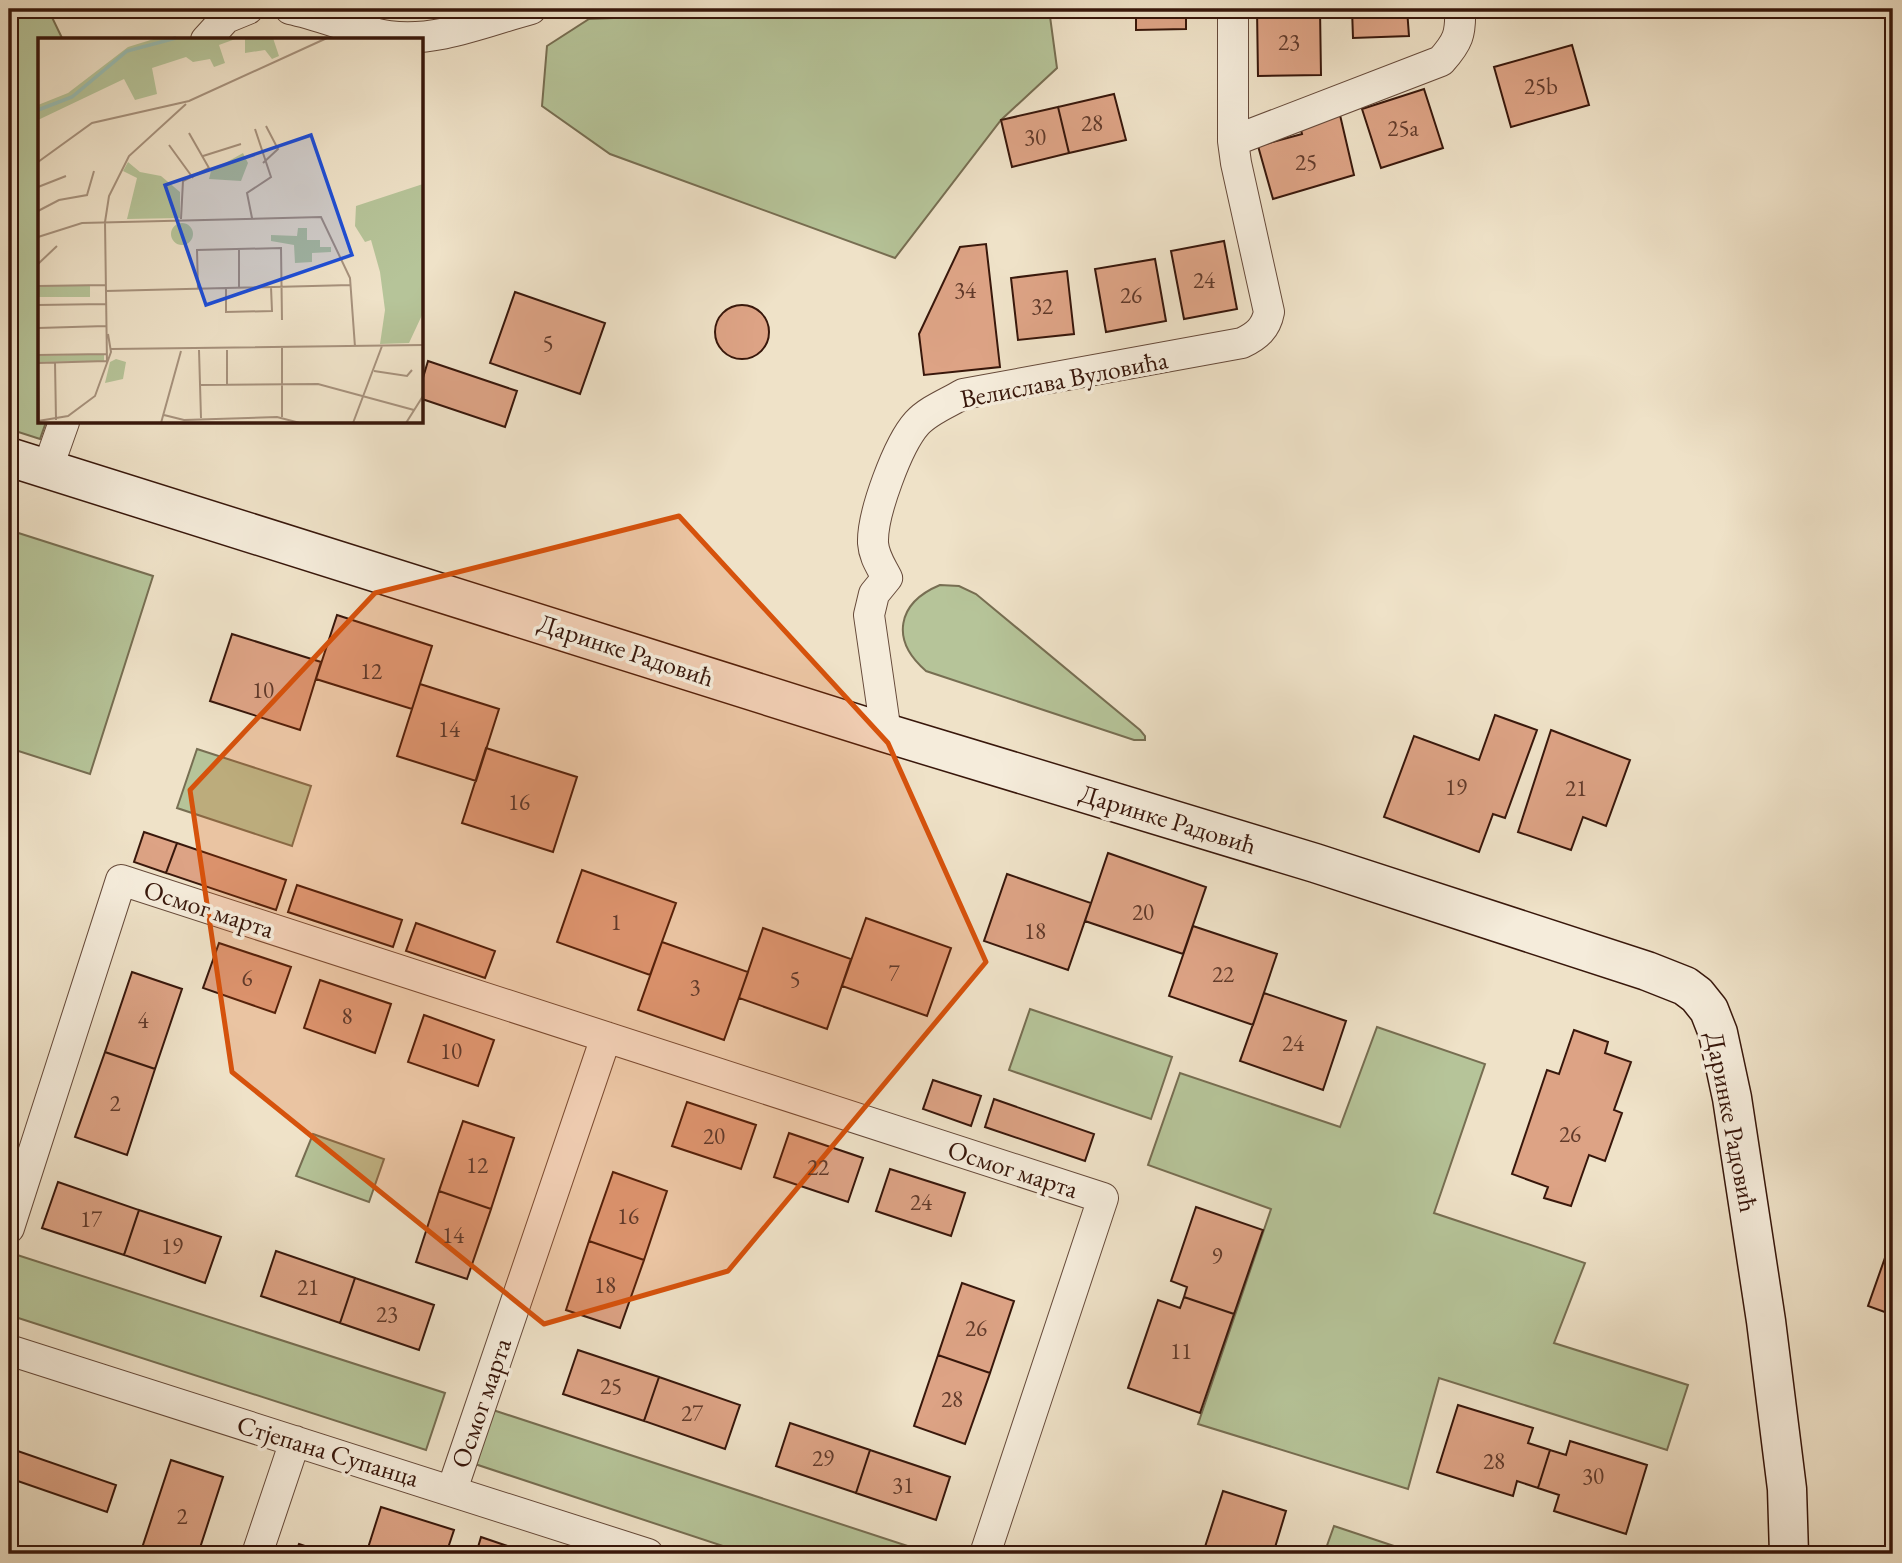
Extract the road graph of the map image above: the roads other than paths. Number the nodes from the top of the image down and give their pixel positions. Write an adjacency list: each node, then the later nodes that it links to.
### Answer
1 (248, 9): 7 (street)
2 (290, 9): 6 (street)
3 (531, 9): 6 (street)
4 (1233, 9): 8 (street, Велислава Вуловића)
5 (1460, 9): 8 (street)
6 (354, 18)
7 (208, 38)
8 (1233, 141): 12 (street, Велислава Вуловића)
9 (63, 424): 11 (street)
10 (9, 457): 11 (street, Даринке Радовић)
11 (47, 470): 12 (street, Даринке Радовић)
12 (886, 733): 21 (street, Даринке Радовић)
13 (606, 1037): 14 (street, Осмог марта); 17 (street, Осмог марта); 20 (street, Осмог марта)
14 (9, 1228)
15 (9, 1350): 16 (street, Стјепана Супанца)
16 (295, 1441): 17 (street, Стјепана Супанца); 18 (street)
17 (452, 1490): 19 (street, Стјепана Супанца)
18 (257, 1554)
19 (648, 1554)
20 (985, 1554)
21 (1789, 1554)

